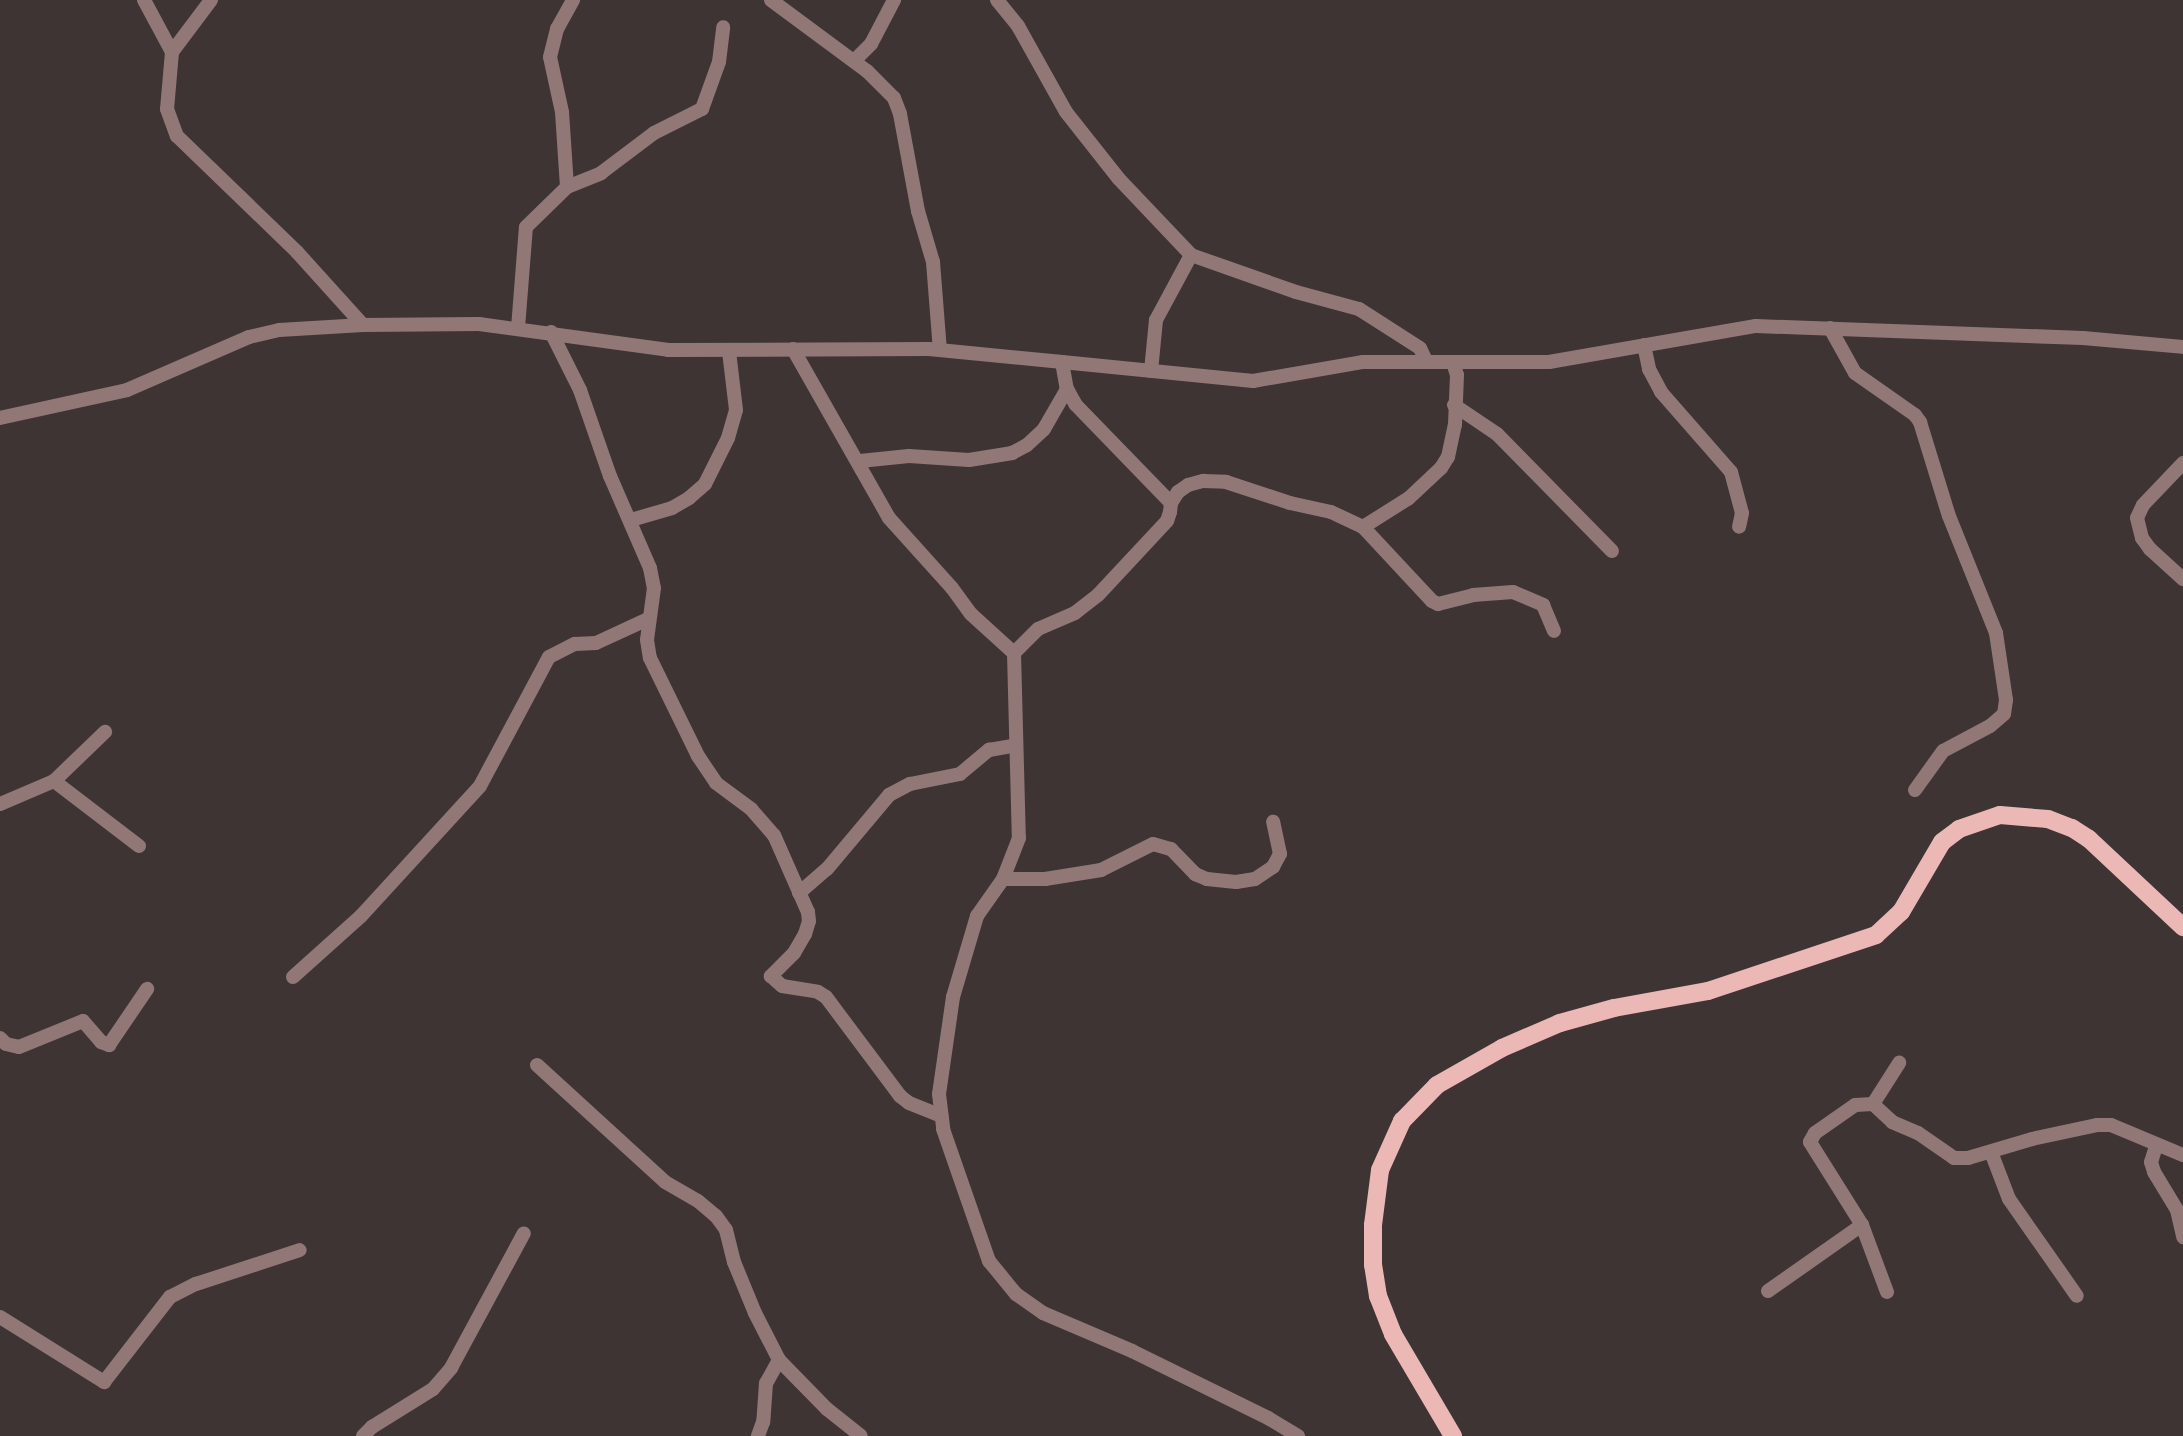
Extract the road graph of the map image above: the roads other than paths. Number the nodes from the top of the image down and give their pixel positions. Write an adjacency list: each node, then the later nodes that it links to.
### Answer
1 (144, 0): 8 (street)
2 (211, 0): 8 (street)
3 (573, 0): 10 (street)
4 (771, 0): 9 (street)
5 (894, 0): 9 (street)
6 (997, 0): 11 (street)
7 (723, 27): 10 (street)
8 (172, 52): 12 (street)
9 (854, 61): 19 (street)
10 (568, 187): 13 (street)
11 (1191, 255): 21 (street); 24 (street)
12 (363, 325): 13 (street); 27 (street)
13 (518, 328): 15 (street)
14 (1830, 328): 16 (street); 17 (street); 42 (street)
15 (551, 332): 20 (street); 31 (street)
16 (1644, 345): 23 (street); 33 (street)
17 (2183, 346)
18 (793, 349): 19 (street); 20 (street); 28 (street)
19 (940, 350): 22 (street)
20 (729, 351): 31 (street)
21 (1426, 361): 23 (street); 24 (street)
22 (1062, 362): 24 (street); 25 (street)
23 (1453, 363): 26 (street)
24 (1151, 371)
25 (1068, 389): 28 (street); 30 (street)
26 (1454, 405): 32 (street); 34 (street)
27 (0, 418)
28 (860, 461): 38 (street)
29 (2183, 463): 35 (street)
30 (1171, 503): 32 (street); 38 (street)
31 (631, 520): 36 (street)
32 (1363, 527): 37 (street)
33 (1739, 527)
34 (1612, 551)
35 (2183, 579)
36 (648, 619): 47 (street); 49 (street)
37 (1554, 631)
38 (1014, 653): 40 (street)
39 (105, 732): 41 (street)
40 (1016, 745): 46 (street); 47 (street)
41 (54, 781): 43 (street); 45 (street)
42 (1914, 790)
43 (0, 804)
44 (1273, 822): 46 (street)
45 (139, 846)
46 (1003, 878): 55 (street)
47 (799, 893): 55 (street)
48 (2183, 927): 72 (main road)
49 (293, 977)
50 (147, 989): 51 (street)
51 (0, 1038)
52 (1899, 1063): 54 (street)
53 (537, 1065): 67 (street)
54 (1873, 1104): 57 (street); 59 (street)
55 (941, 1116): 71 (street)
56 (2157, 1146): 57 (street); 58 (street); 61 (street)
57 (1991, 1152): 65 (street)
58 (2183, 1155)
59 (1862, 1225): 63 (street); 64 (street)
60 (524, 1233): 68 (street)
61 (2183, 1237)
62 (300, 1250): 66 (street)
63 (1768, 1291)
64 (1887, 1292)
65 (2077, 1296)
66 (0, 1317)
67 (779, 1360): 69 (street); 70 (street)
68 (363, 1436)
69 (758, 1436)
70 (861, 1436)
71 (1298, 1436)
72 (1453, 1436)

